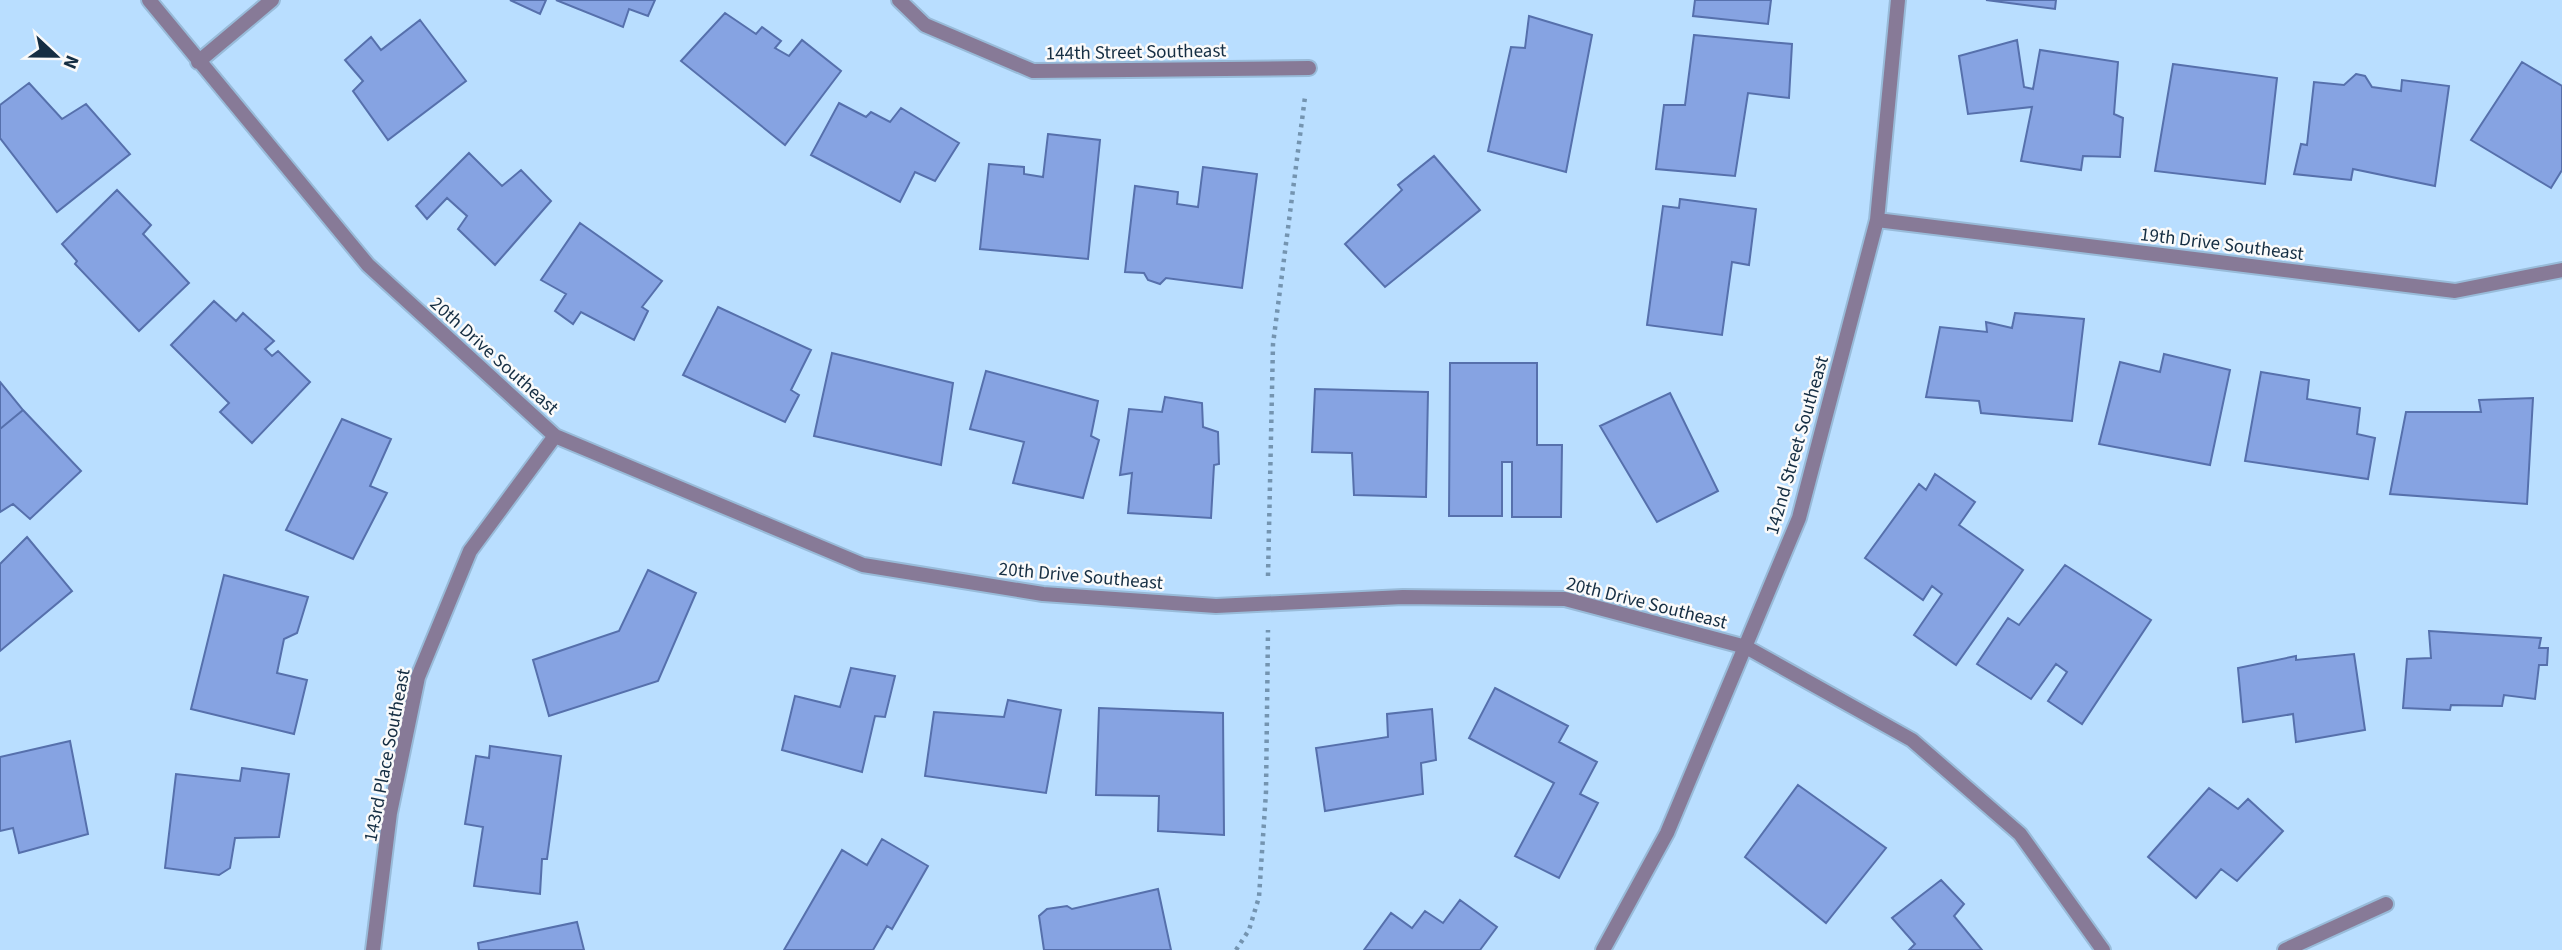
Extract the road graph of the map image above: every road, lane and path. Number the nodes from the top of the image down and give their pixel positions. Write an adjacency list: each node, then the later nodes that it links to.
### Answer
1 (149, 0): 5 (street, 20th Drive Southeast)
2 (272, 0): 5 (street)
3 (899, 0): 6 (street, 144th Street Southeast)
4 (1898, 0): 7 (street, 142nd Street Southeast)
5 (198, 62): 9 (street, 20th Drive Southeast)
6 (1309, 68): 10 (path)
7 (1877, 220): 8 (street, 19th Drive Southeast); 11 (street, 142nd Street Southeast)
8 (2562, 270)
9 (555, 436): 10 (street, 20th Drive Southeast); 13 (street, 143rd Place Southeast)
10 (1269, 603): 11 (street, 20th Drive Southeast); 14 (path)
11 (1746, 647): 15 (street, 142nd Street Southeast); 16 (street, 20th Drive Southeast)
12 (2386, 904): 17 (street)
13 (373, 950)
14 (1236, 950)
15 (1603, 950)
16 (2103, 950)
17 (2285, 950)

